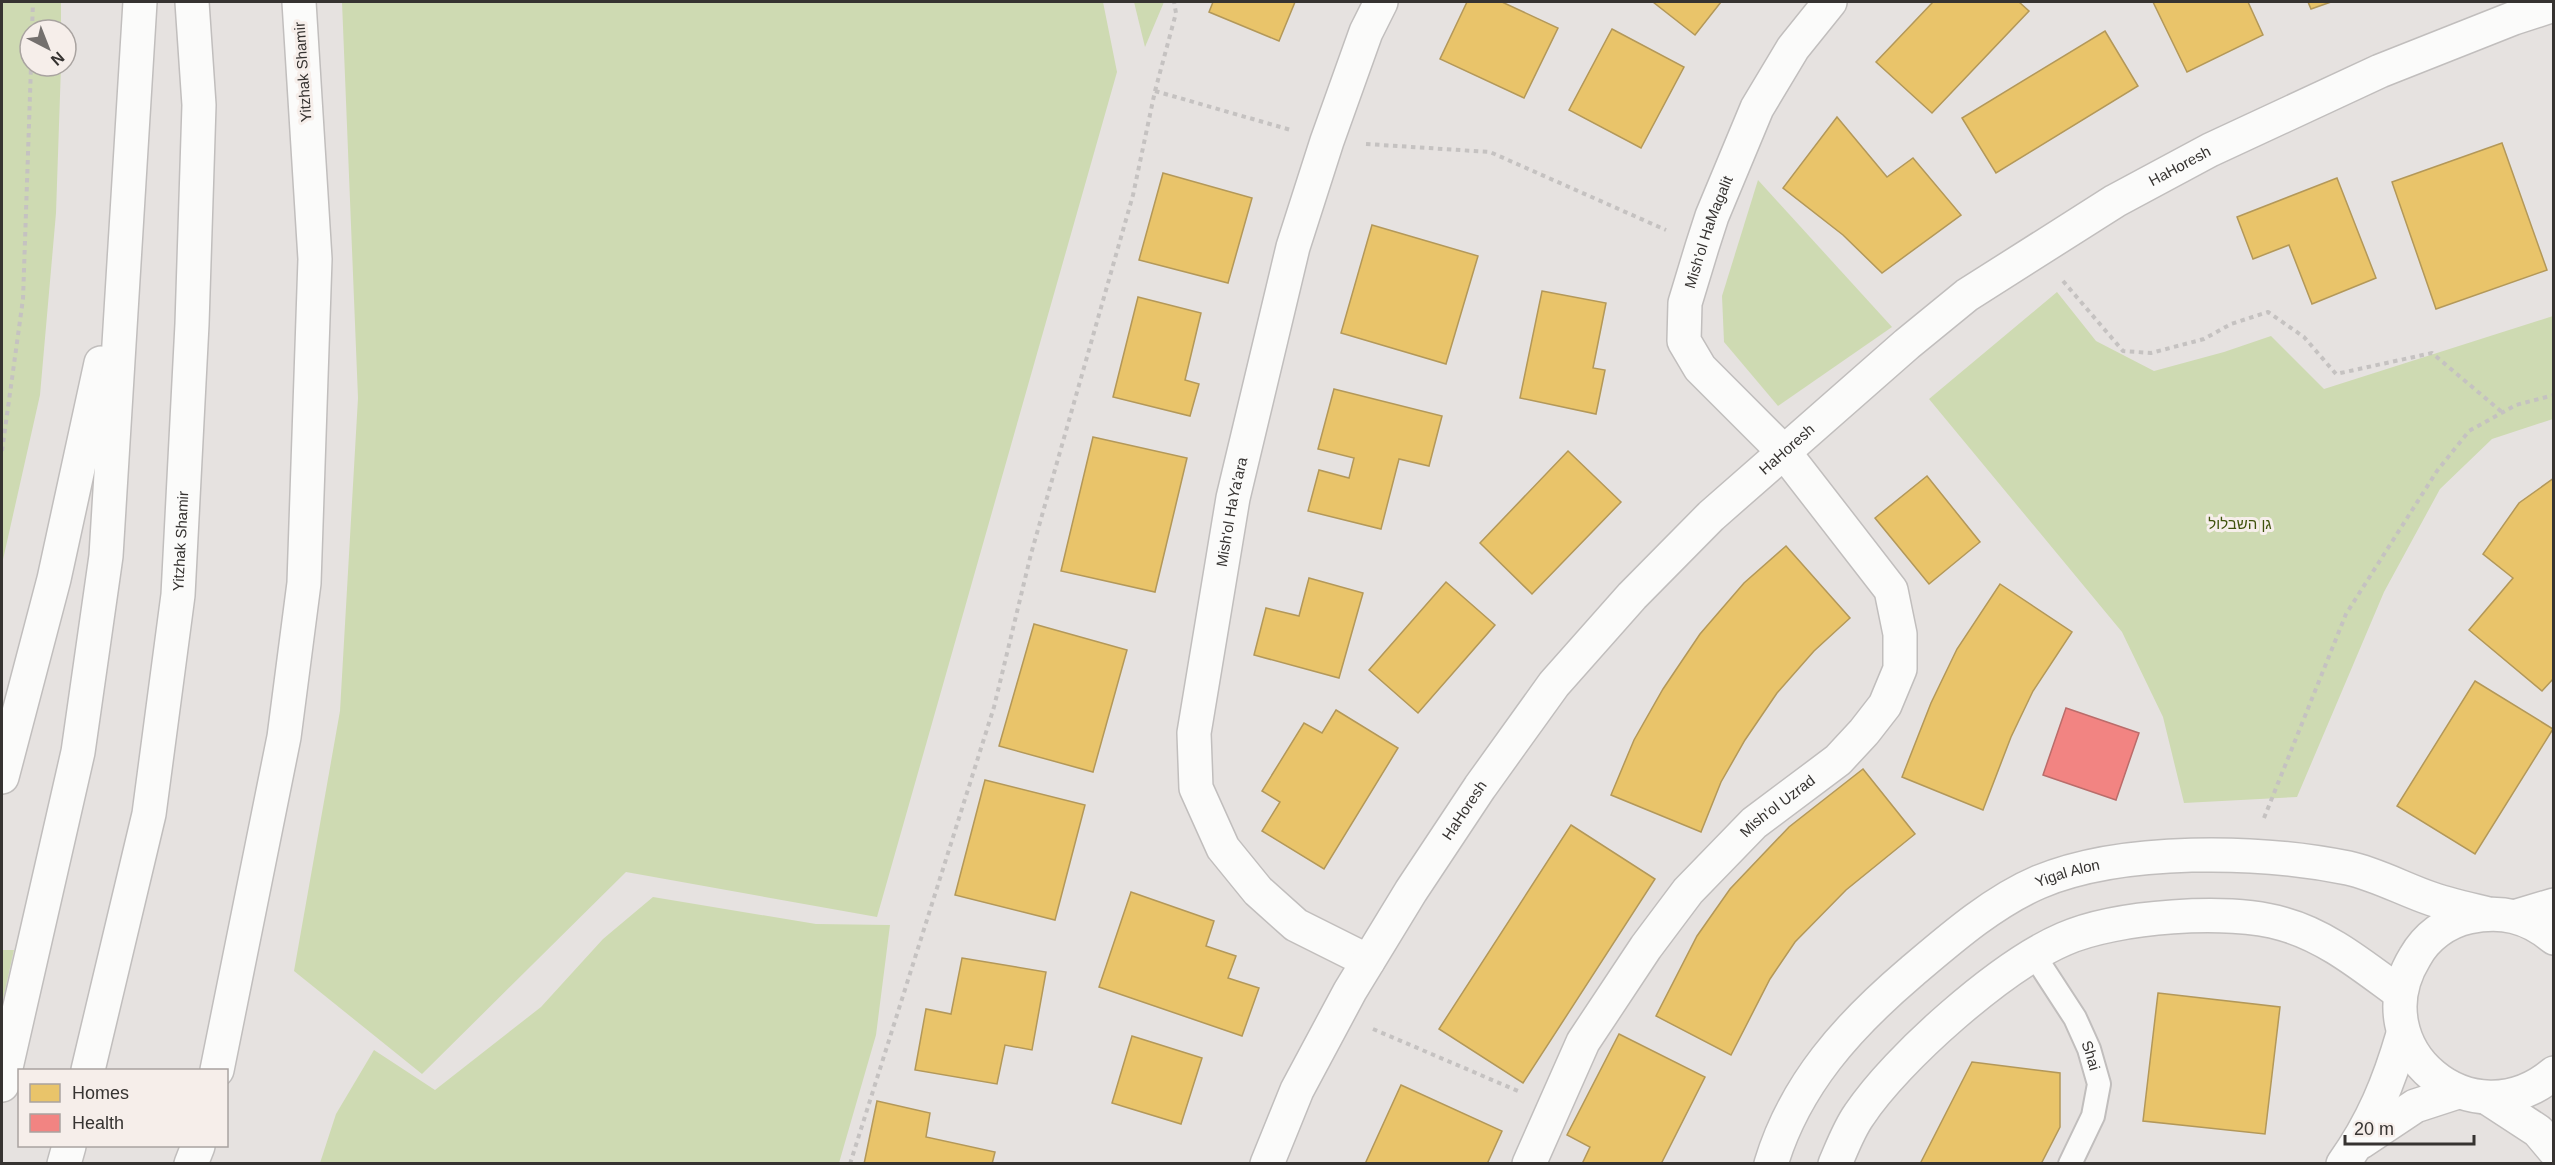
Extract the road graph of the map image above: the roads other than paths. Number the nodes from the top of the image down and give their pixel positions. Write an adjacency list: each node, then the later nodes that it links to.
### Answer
1 (140, 2): 7 (main road)
2 (192, 2): 18 (main road, Yitzhak Shamir)
3 (299, 2): 19 (main road, Yitzhak Shamir)
4 (1381, 2): 15 (main road, Mish'ol HaYa'ara)
5 (1830, 2): 8 (main road, Mish'ol HaMagalit)
6 (2553, 5): 8 (main road, HaHoresh)
7 (129, 202): 9 (main road); 21 (main road)
8 (1784, 452): 15 (main road, HaHoresh); 30 (main road, Mish'ol Uzrad)
9 (2, 777)
10 (2553, 905): 12 (main road)
11 (2485, 914): 12 (main road); 16 (main road); 31 (main road, Yigal Alon)
12 (2517, 916): 13 (main road)
13 (2553, 938)
14 (2034, 955): 16 (main road); 32 (main road); 33 (lane, Shai)
15 (1368, 961): 29 (main road, HaHoresh)
16 (2400, 993): 17 (main road)
17 (2403, 1034): 22 (main road); 26 (main road)
18 (88, 1069)
19 (217, 1069)
20 (2553, 1074): 22 (main road)
21 (2, 1085)
22 (2473, 1095): 25 (main road); 26 (main road)
23 (69, 1147): 27 (main road)
24 (199, 1147): 28 (main road)
25 (2553, 1150)
26 (2355, 1157)
27 (64, 1164)
28 (193, 1164)
29 (1267, 1164)
30 (1529, 1164)
31 (1771, 1164)
32 (1835, 1164)
33 (2070, 1164)

